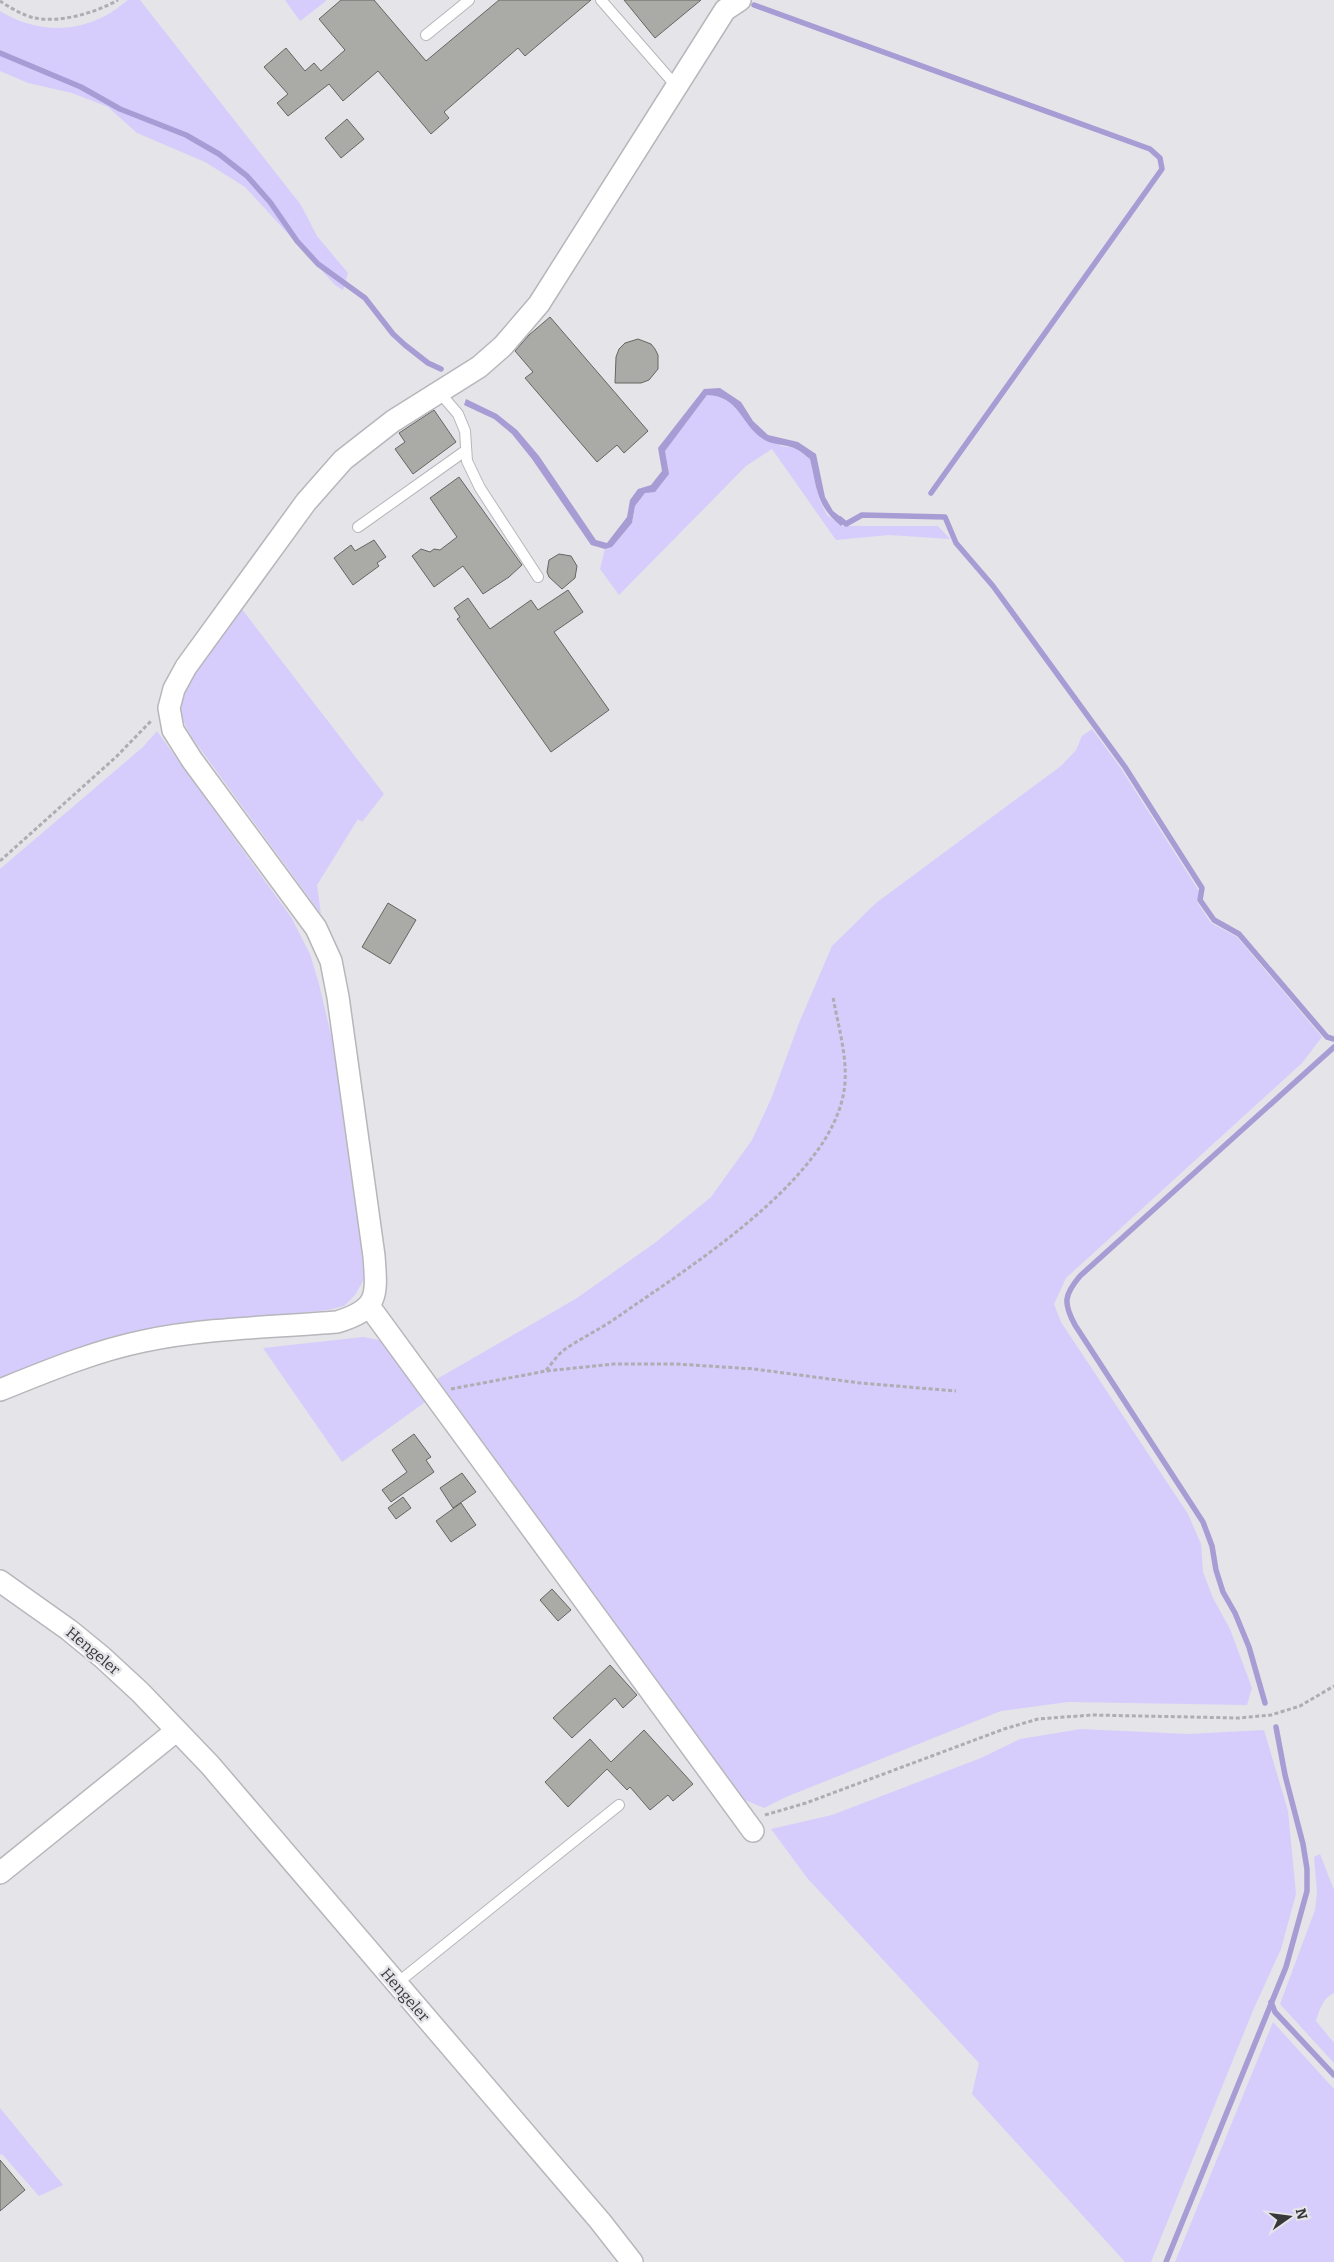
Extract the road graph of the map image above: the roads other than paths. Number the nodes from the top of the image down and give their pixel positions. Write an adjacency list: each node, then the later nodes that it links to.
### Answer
1 (469, 0): 4 (lane)
2 (601, 0): 5 (lane)
3 (740, 0): 5 (street)
4 (426, 35)
5 (677, 87): 6 (street)
6 (440, 393): 7 (lane); 10 (street)
7 (465, 451): 8 (lane); 9 (lane)
8 (358, 527)
9 (538, 577)
10 (369, 1306): 11 (street); 15 (street)
11 (0, 1390)
12 (0, 1581): 13 (street, Hengeler)
13 (176, 1731): 16 (street); 17 (street, Hengeler)
14 (619, 1804): 17 (lane)
15 (748, 1824)
16 (0, 1873)
17 (396, 1984): 18 (street, Hengeler)
18 (632, 2262)

